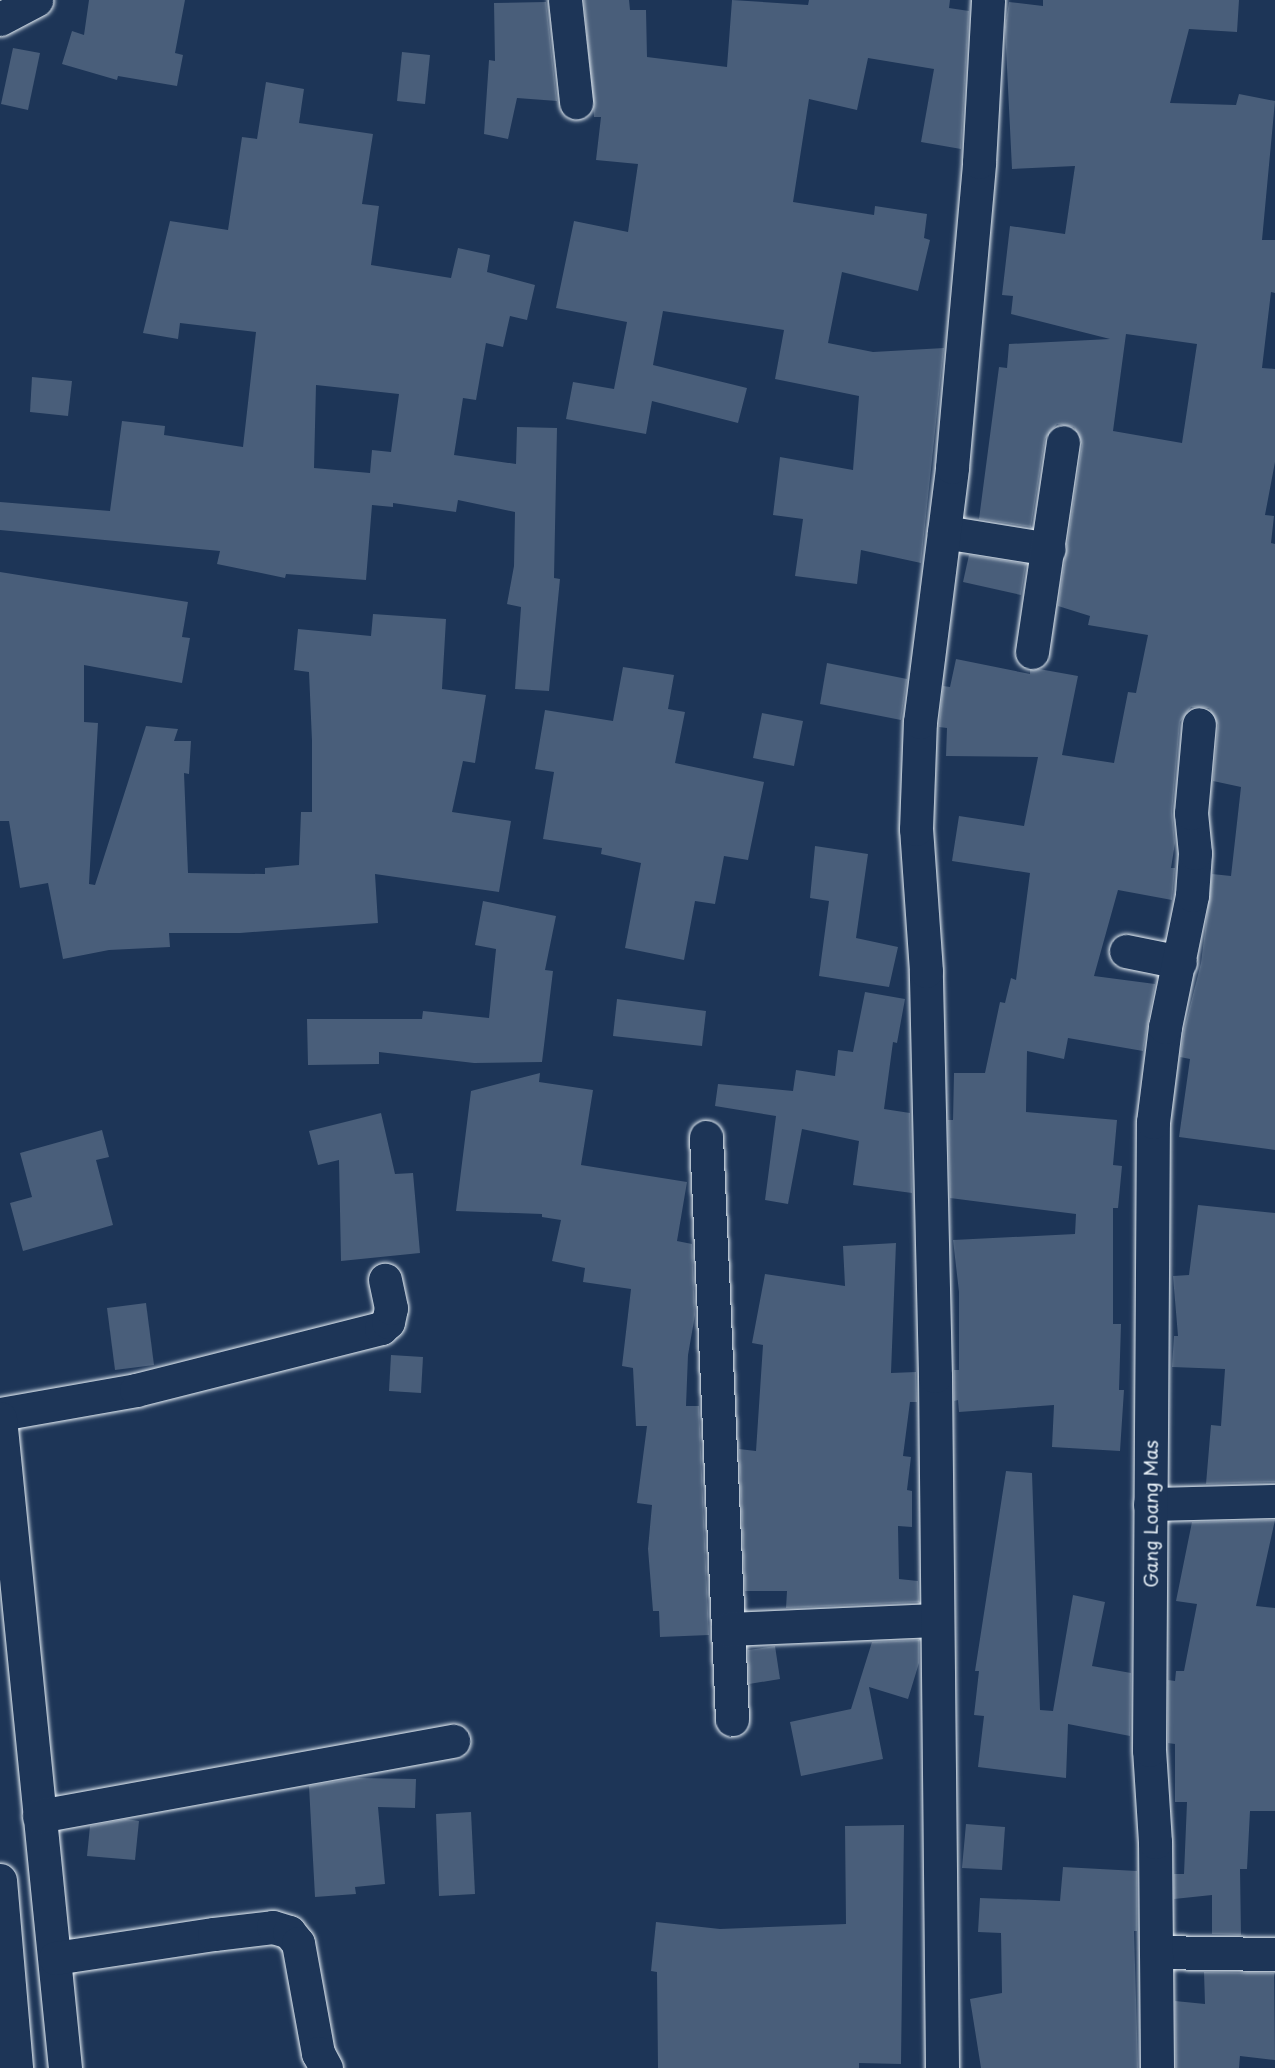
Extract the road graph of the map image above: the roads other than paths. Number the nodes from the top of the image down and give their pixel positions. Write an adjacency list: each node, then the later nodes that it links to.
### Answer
1 (36, 0): 4 (street)
2 (565, 0): 5 (street)
3 (988, 0): 7 (street)
4 (0, 19)
5 (576, 102)
6 (1063, 442): 8 (street)
7 (944, 532): 8 (street); 18 (street)
8 (1049, 549): 9 (street)
9 (1032, 652)
10 (1199, 723): 12 (street, Gang Loang Mas)
11 (1126, 951): 12 (street)
12 (1180, 962): 17 (street, Gang Loang Mas)
13 (706, 1137): 19 (street)
14 (385, 1280): 15 (street)
15 (0, 1416): 22 (street)
16 (1275, 1501): 17 (street)
17 (1150, 1504): 25 (street, Gang Loang Mas)
18 (936, 1620): 19 (street); 31 (street)
19 (728, 1629): 20 (street)
20 (732, 1719)
21 (453, 1741): 22 (street)
22 (39, 1816): 27 (street)
23 (0, 1880): 24 (street)
24 (9, 1929): 27 (street); 28 (street)
25 (1156, 1952): 26 (street); 32 (street, Gang Loang Mas)
26 (1275, 1954)
27 (51, 1956): 29 (street); 30 (street)
28 (16, 2068)
29 (65, 2068)
30 (326, 2068)
31 (942, 2068)
32 (1157, 2068)

